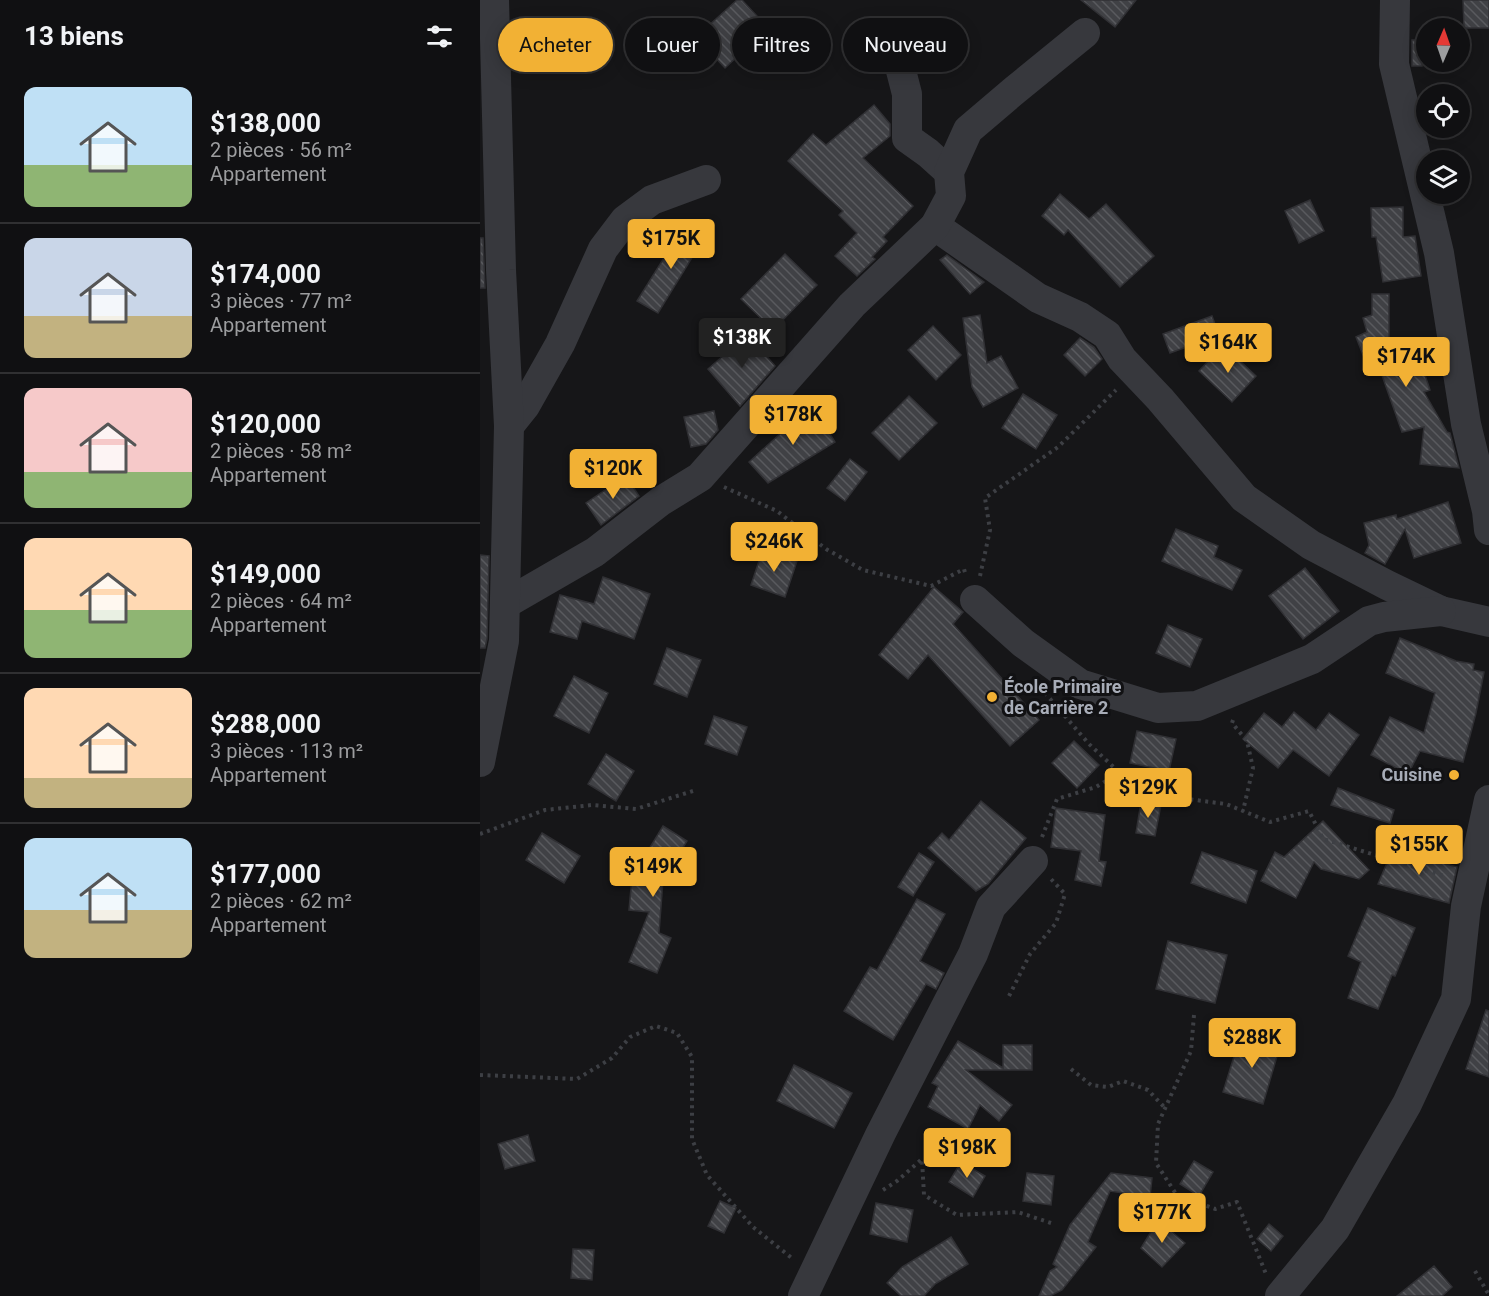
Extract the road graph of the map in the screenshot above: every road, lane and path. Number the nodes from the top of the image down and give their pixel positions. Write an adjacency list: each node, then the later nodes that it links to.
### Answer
1 (494, 0): 9 (street)
2 (1395, 0): 11 (street)
3 (1085, 33): 5 (street)
4 (901, 72): 5 (street)
5 (949, 172): 7 (street)
6 (706, 180): 9 (street)
7 (935, 226): 8 (street); 10 (street)
8 (1122, 359): 12 (path); 14 (street)
9 (509, 426): 13 (street)
10 (700, 477): 12 (path); 13 (street)
11 (1489, 530)
12 (975, 600): 16 (street)
13 (505, 604): 18 (street)
14 (1441, 610): 15 (street); 16 (street)
15 (1489, 622)
16 (1252, 683): 22 (path)
17 (1043, 691): 19 (path)
18 (480, 762)
19 (1119, 773): 22 (path); 24 (path)
20 (693, 791): 23 (path)
21 (1489, 800): 25 (street)
22 (1243, 811): 25 (path)
23 (480, 834)
24 (1033, 861): 26 (path); 31 (street)
25 (1471, 884): 35 (street)
26 (1009, 996)
27 (1194, 1015): 30 (path)
28 (1071, 1069): 30 (path)
29 (480, 1075): 34 (path)
30 (1165, 1108): 35 (path)
31 (854, 1189): 32 (path); 34 (street)
32 (1051, 1222)
33 (1474, 1271): 36 (path)
34 (808, 1285)
35 (1273, 1285)
36 (1489, 1295)

